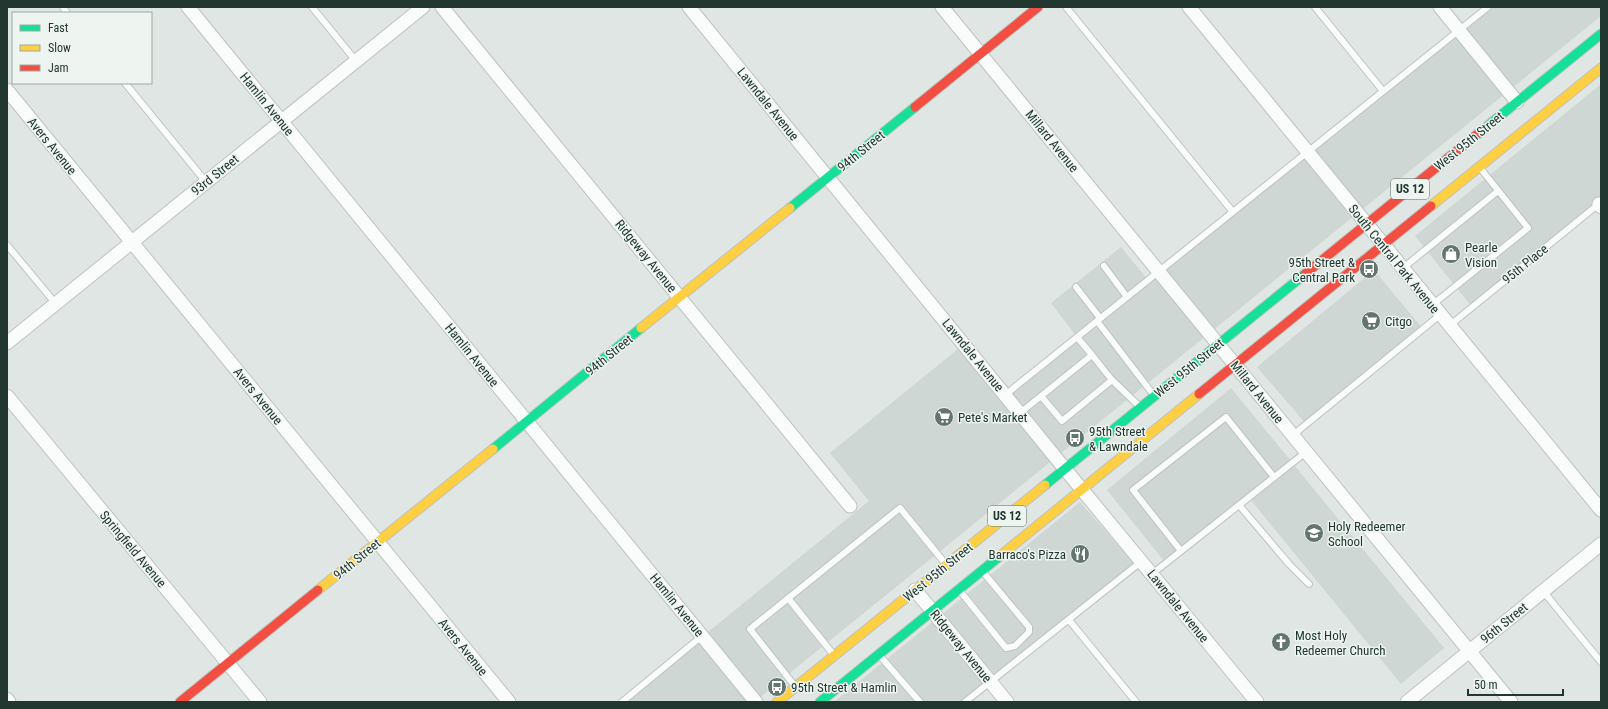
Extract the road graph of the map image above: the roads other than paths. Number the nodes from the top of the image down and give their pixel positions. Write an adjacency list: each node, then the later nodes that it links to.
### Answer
1 (188, 7): 22 (street, Hamlin Avenue)
2 (312, 7): 16 (lane)
3 (422, 7): 16 (street, 93rd Street)
4 (442, 7): 38 (street, Ridgeway Avenue)
5 (690, 7): 25 (street, Lawndale Avenue)
6 (942, 7): 15 (street, Millard Avenue)
7 (1038, 7): 15 (main road, 94th Street)
8 (1066, 7): 29 (lane)
9 (1189, 7): 23 (street, South Central Park Avenue)
10 (1315, 7): 20 (lane)
11 (1440, 7): 13 (street)
12 (1488, 7): 13 (lane)
13 (1459, 30): 20 (lane); 21 (street)
14 (1601, 34): 21 (main road, West 95th Street / US 12)
15 (980, 54): 25 (main road, 94th Street); 36 (street, Millard Avenue)
16 (356, 61): 22 (street, 93rd Street)
17 (1601, 68): 24 (main road, West 95th Street / US 12)
18 (126, 84): 26 (lane)
19 (7, 90): 31 (street, Avers Avenue)
20 (1383, 91): 23 (lane)
21 (1518, 102): 30 (main road, West 95th Street / US 12)
22 (282, 121): 26 (street, 93rd Street); 56 (street, Hamlin Avenue)
23 (1307, 152): 29 (lane); 30 (street, South Central Park Avenue)
24 (1479, 167): 27 (lane); 33 (main road, West 95th Street / US 12)
25 (828, 177): 38 (main road, 94th Street); 50 (street, Lawndale Avenue)
26 (206, 182): 31 (street, 93rd Street)
27 (1498, 191): 35 (lane); 41 (lane)
28 (1600, 204): 43 (lane, 95th Place)
29 (1233, 212): 36 (lane)
30 (1366, 225): 33 (street, South Central Park Avenue); 46 (main road, West 95th Street / US 12)
31 (132, 242): 40 (street, 93rd Street); 65 (street, Avers Avenue)
32 (7, 245): 40 (lane)
33 (1383, 246): 35 (street, South Central Park Avenue); 48 (main road, West 95th Street / US 12)
34 (1104, 266): 39 (lane)
35 (1402, 269): 41 (street, South Central Park Avenue)
36 (1159, 272): 39 (lane); 46 (street, Millard Avenue)
37 (1076, 287): 42 (lane)
38 (680, 297): 56 (main road, 94th Street); 63 (street, Ridgeway Avenue)
39 (1127, 297): 42 (lane)
40 (56, 304): 45 (street, 93rd Street)
41 (1436, 310): 43 (street, South Central Park Avenue); 57 (lane)
42 (1098, 320): 44 (lane); 53 (lane)
43 (1449, 326): 64 (street, South Central Park Avenue)
44 (1077, 337): 47 (lane); 50 (lane)
45 (7, 343)
46 (1218, 344): 48 (street, Millard Avenue); 53 (main road, West 95th Street / US 12)
47 (1092, 355): 49 (lane); 52 (lane)
48 (1235, 365): 57 (street, Millard Avenue); 61 (main road, West 95th Street / US 12)
49 (1112, 380): 52 (lane); 54 (lane)
50 (1005, 395): 55 (street, Lawndale Avenue)
51 (7, 396): 84 (street, Springfield Avenue)
52 (1041, 396): 55 (lane)
53 (1154, 396): 54 (main road, West 95th Street / US 12)
54 (1141, 407): 59 (main road, West 95th Street / US 12)
55 (1020, 413): 59 (street, Lawndale Avenue)
56 (527, 421): 65 (main road, 94th Street); 79 (street, Hamlin Avenue)
57 (1293, 435): 58 (street, Millard Avenue)
58 (1306, 452): 60 (lane); 80 (street, Millard Avenue)
59 (1065, 469): 61 (street, Lawndale Avenue); 69 (main road, West 95th Street / US 12)
60 (1274, 477): 62 (lane); 67 (lane)
61 (1082, 490): 68 (street, Lawndale Avenue); 70 (main road, West 95th Street / US 12)
62 (1239, 504): 67 (lane); 72 (lane)
63 (850, 506)
64 (1601, 510)
65 (378, 542): 84 (main road, 94th Street); 91 (street, Avers Avenue)
66 (1601, 544): 75 (street, 96th Street)
67 (1181, 551): 71 (lane)
68 (1142, 561): 71 (street, Lawndale Avenue); 78 (lane)
69 (946, 565): 74 (main road, West 95th Street / US 12); 76 (lane)
70 (982, 570): 73 (main road, West 95th Street / US 12); 73 (lane)
71 (1152, 574): 100 (street, Lawndale Avenue)
72 (1309, 584)
73 (959, 589): 77 (main road, West 95th Street / US 12)
74 (915, 590): 77 (street, Ridgeway Avenue); 82 (main road, West 95th Street / US 12)
75 (1543, 591): 80 (street, 96th Street); 83 (lane)
76 (788, 598): 82 (lane); 86 (lane)
77 (932, 611): 81 (main road, West 95th Street / US 12); 85 (street, Ridgeway Avenue)
78 (1069, 620): 85 (lane); 99 (lane)
79 (702, 636): 92 (lane); 93 (street, Hamlin Avenue)
80 (1469, 651): 101 (street, 96th Street); 102 (street, Millard Avenue)
81 (879, 654): 95 (main road, West 95th Street / US 12); 96 (lane)
82 (834, 656): 86 (main road, West 95th Street / US 12)
83 (1601, 662)
84 (228, 663): 89 (main road, 94th Street); 90 (street, Springfield Avenue)
85 (990, 681): 97 (lane); 98 (street, Ridgeway Avenue)
86 (796, 687): 94 (main road, West 95th Street / US 12)
87 (7, 699): 88 (street)
88 (9, 702)
89 (180, 702)
90 (260, 702)
91 (509, 702)
92 (622, 702)
93 (756, 702)
94 (777, 702)
95 (820, 702)
96 (920, 702)
97 (965, 702)
98 (1007, 702)
99 (1136, 702)
100 (1257, 702)
101 (1407, 702)
102 (1511, 702)

